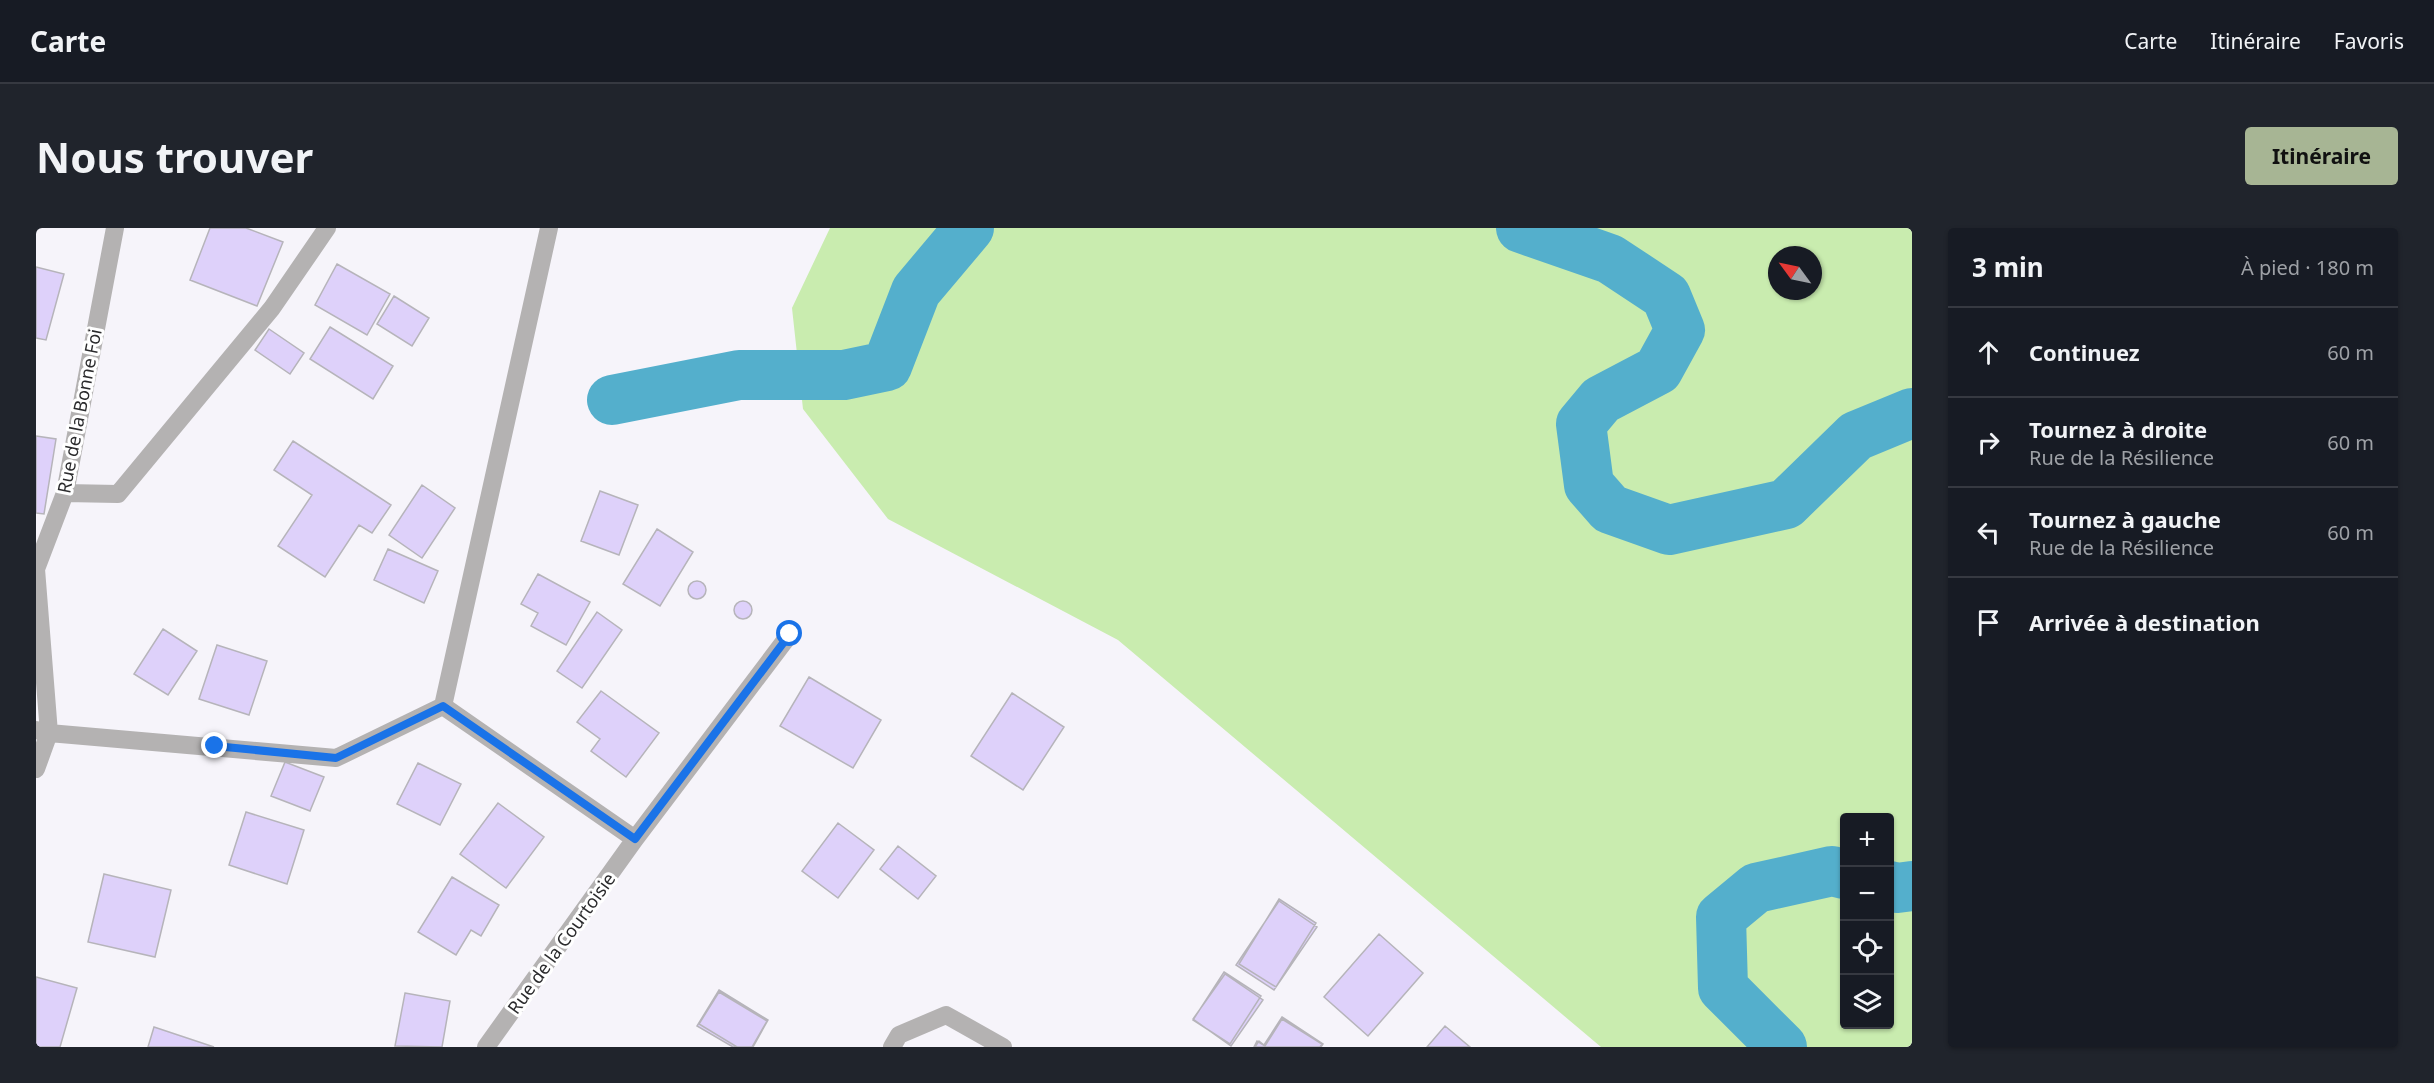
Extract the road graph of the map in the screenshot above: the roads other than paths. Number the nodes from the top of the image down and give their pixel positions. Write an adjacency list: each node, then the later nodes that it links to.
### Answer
1 (115, 228): 4 (street, Rue de la Bonne Foi)
2 (327, 228): 4 (street)
3 (549, 228): 6 (street)
4 (65, 493): 7 (street, Rue de la Bonne Foi)
5 (790, 634): 9 (street, Rue de la Courtoisie)
6 (443, 706): 7 (street); 9 (street)
7 (43, 732): 8 (street, Rue de la Bonne Foi)
8 (36, 769)
9 (635, 839): 10 (street, Rue de la Courtoisie)
10 (486, 1047)
11 (892, 1047): 12 (street)
12 (1003, 1047)

